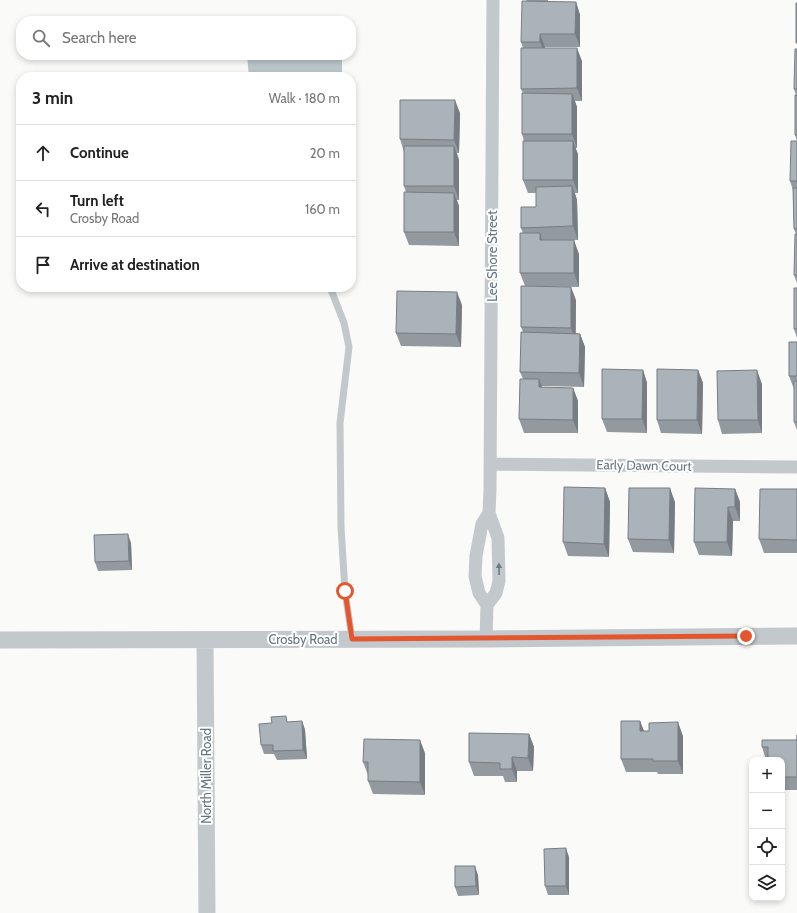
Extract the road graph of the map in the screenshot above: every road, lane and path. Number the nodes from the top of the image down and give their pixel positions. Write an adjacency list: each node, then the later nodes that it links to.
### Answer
1 (493, 0): 3 (street, Lee Shore Street)
2 (332, 292): 10 (lane)
3 (491, 464): 4 (street, Early Dawn Court); 5 (street, Lee Shore Street)
4 (797, 467)
5 (489, 513): 6 (street); 7 (street)
6 (478, 545): 7 (street); 8 (street)
7 (498, 545): 8 (street, one-way to 7)
8 (487, 605): 11 (street)
9 (797, 636): 11 (street, Crosby Road)
10 (352, 639): 11 (street, Crosby Road); 13 (street, Crosby Road)
11 (486, 639)
12 (0, 640): 13 (street, Crosby Road)
13 (205, 640): 14 (street, North Miller Road)
14 (207, 913)

